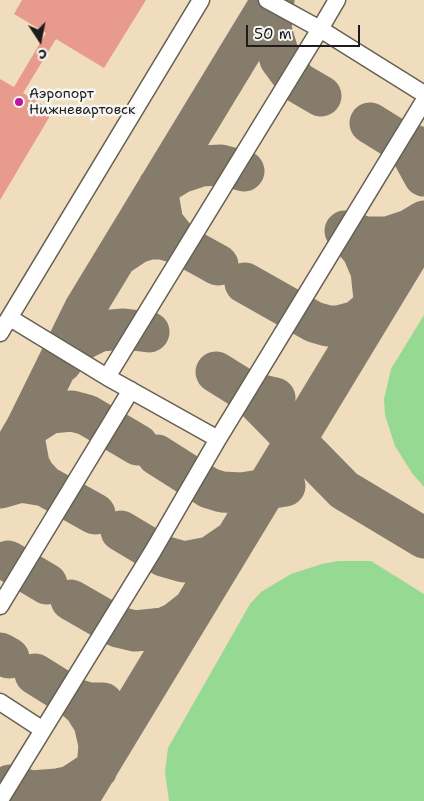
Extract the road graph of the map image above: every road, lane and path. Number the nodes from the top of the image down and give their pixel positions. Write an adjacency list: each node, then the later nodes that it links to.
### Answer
1 (201, 0): 7 (lane)
2 (267, 0): 4 (lane)
3 (337, 0): 4 (lane)
4 (320, 29): 5 (lane); 9 (lane)
5 (424, 94)
6 (424, 101): 11 (lane)
7 (10, 318): 8 (lane); 9 (lane)
8 (0, 333)
9 (107, 377): 10 (lane)
10 (131, 390): 11 (lane); 12 (lane)
11 (218, 439): 14 (lane)
12 (0, 606)
13 (0, 702): 14 (lane)
14 (43, 730): 15 (lane)
15 (0, 800)

